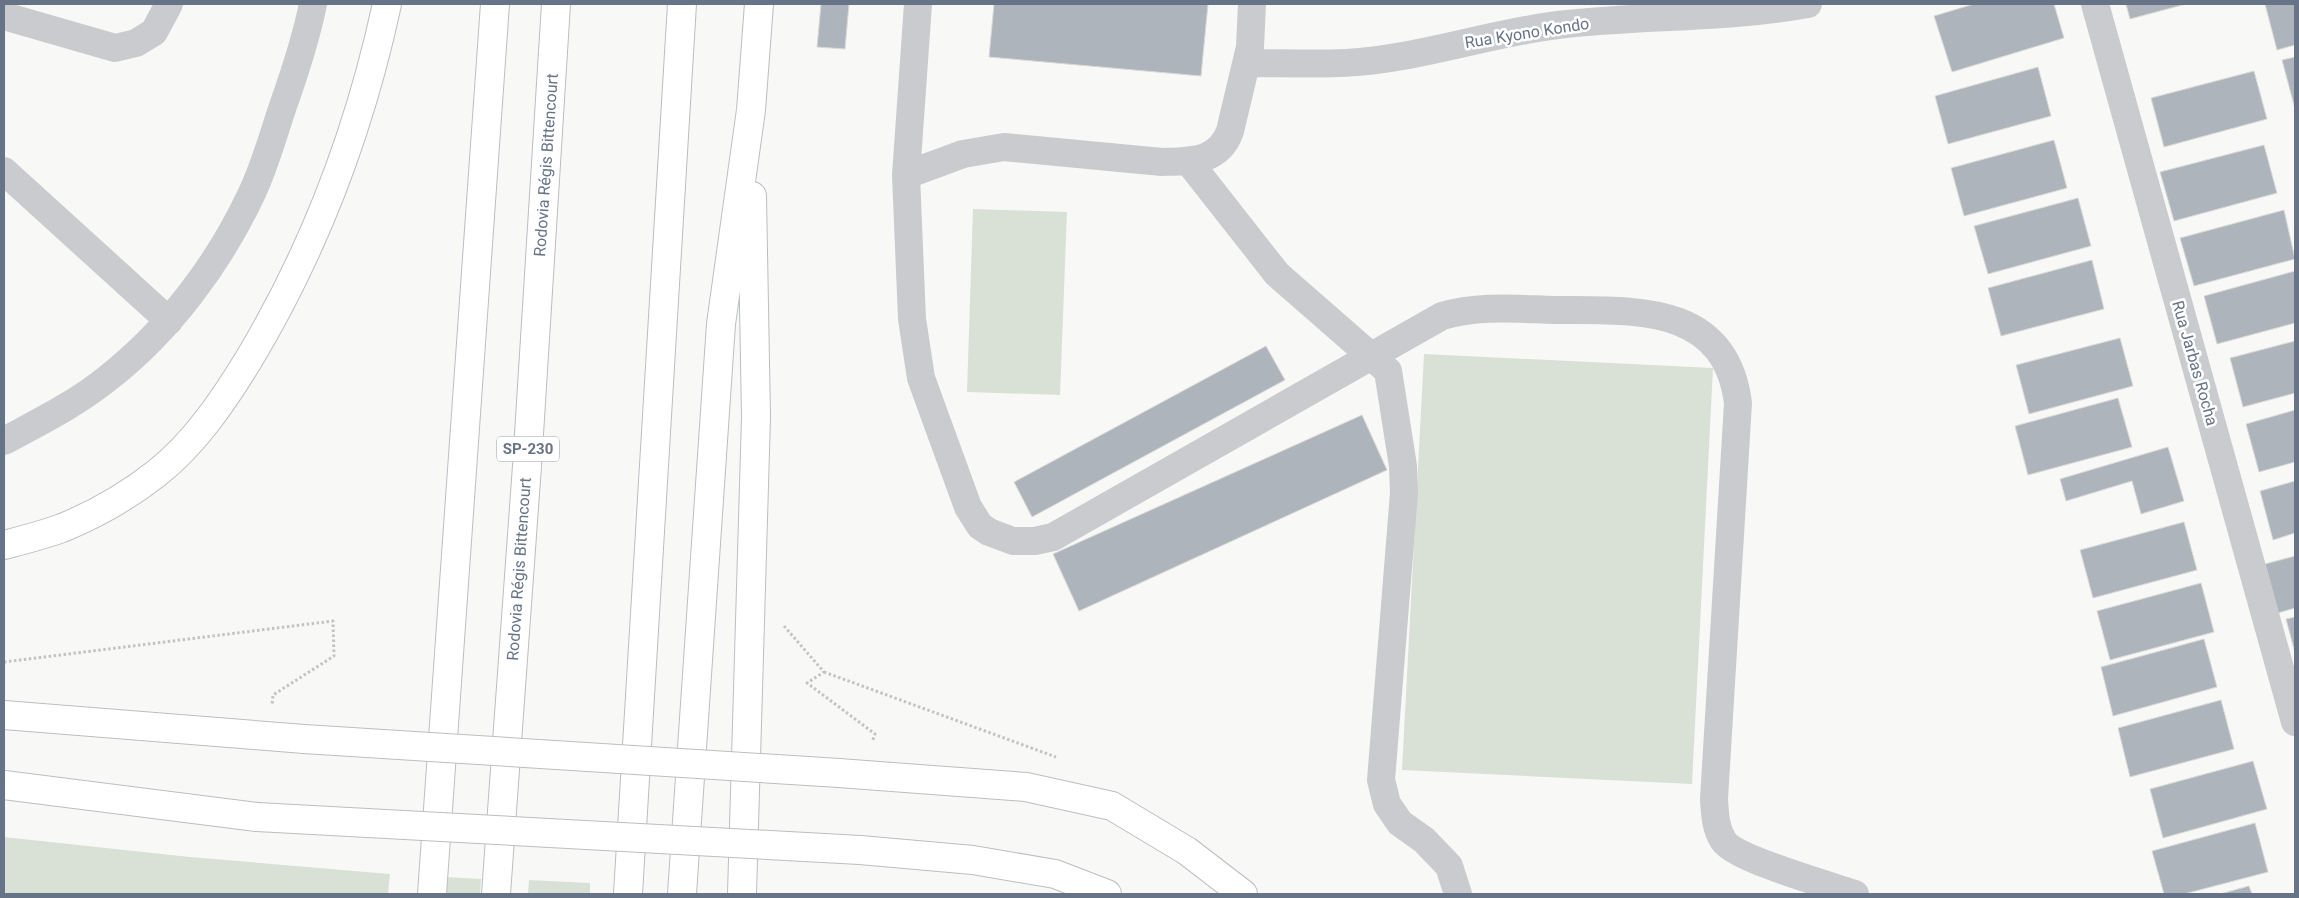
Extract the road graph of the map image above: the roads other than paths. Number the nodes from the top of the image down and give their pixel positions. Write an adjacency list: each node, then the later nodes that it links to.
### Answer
1 (169, 4): 12 (street)
2 (313, 4): 18 (street)
3 (387, 4): 21 (main road)
4 (495, 4): 25 (main road)
5 (556, 4): 26 (main road, Rodovia Régis Bittencourt / SP-230)
6 (682, 4): 27 (main road)
7 (758, 4): 14 (main road)
8 (918, 4): 17 (street)
9 (1252, 4): 13 (street)
10 (1808, 4): 13 (street, Rua Kyono Kondo)
11 (2095, 4): 23 (street, Rua Jarbas Rocha)
12 (4, 16)
13 (1247, 63): 15 (street)
14 (751, 110): 28 (main road); 29 (main road)
15 (1189, 162): 17 (street); 19 (street)
16 (4, 172): 18 (street)
17 (906, 176): 19 (street)
18 (169, 321): 20 (street)
19 (1371, 356): 32 (street); 33 (street)
20 (4, 441)
21 (4, 545)
22 (4, 715): 31 (main road, bridge)
23 (2295, 722)
24 (4, 785): 30 (main road, bridge)
25 (432, 894)
26 (496, 894)
27 (628, 894)
28 (682, 894)
29 (742, 894)
30 (1107, 894)
31 (1243, 894)
32 (1458, 894)
33 (1855, 894)

